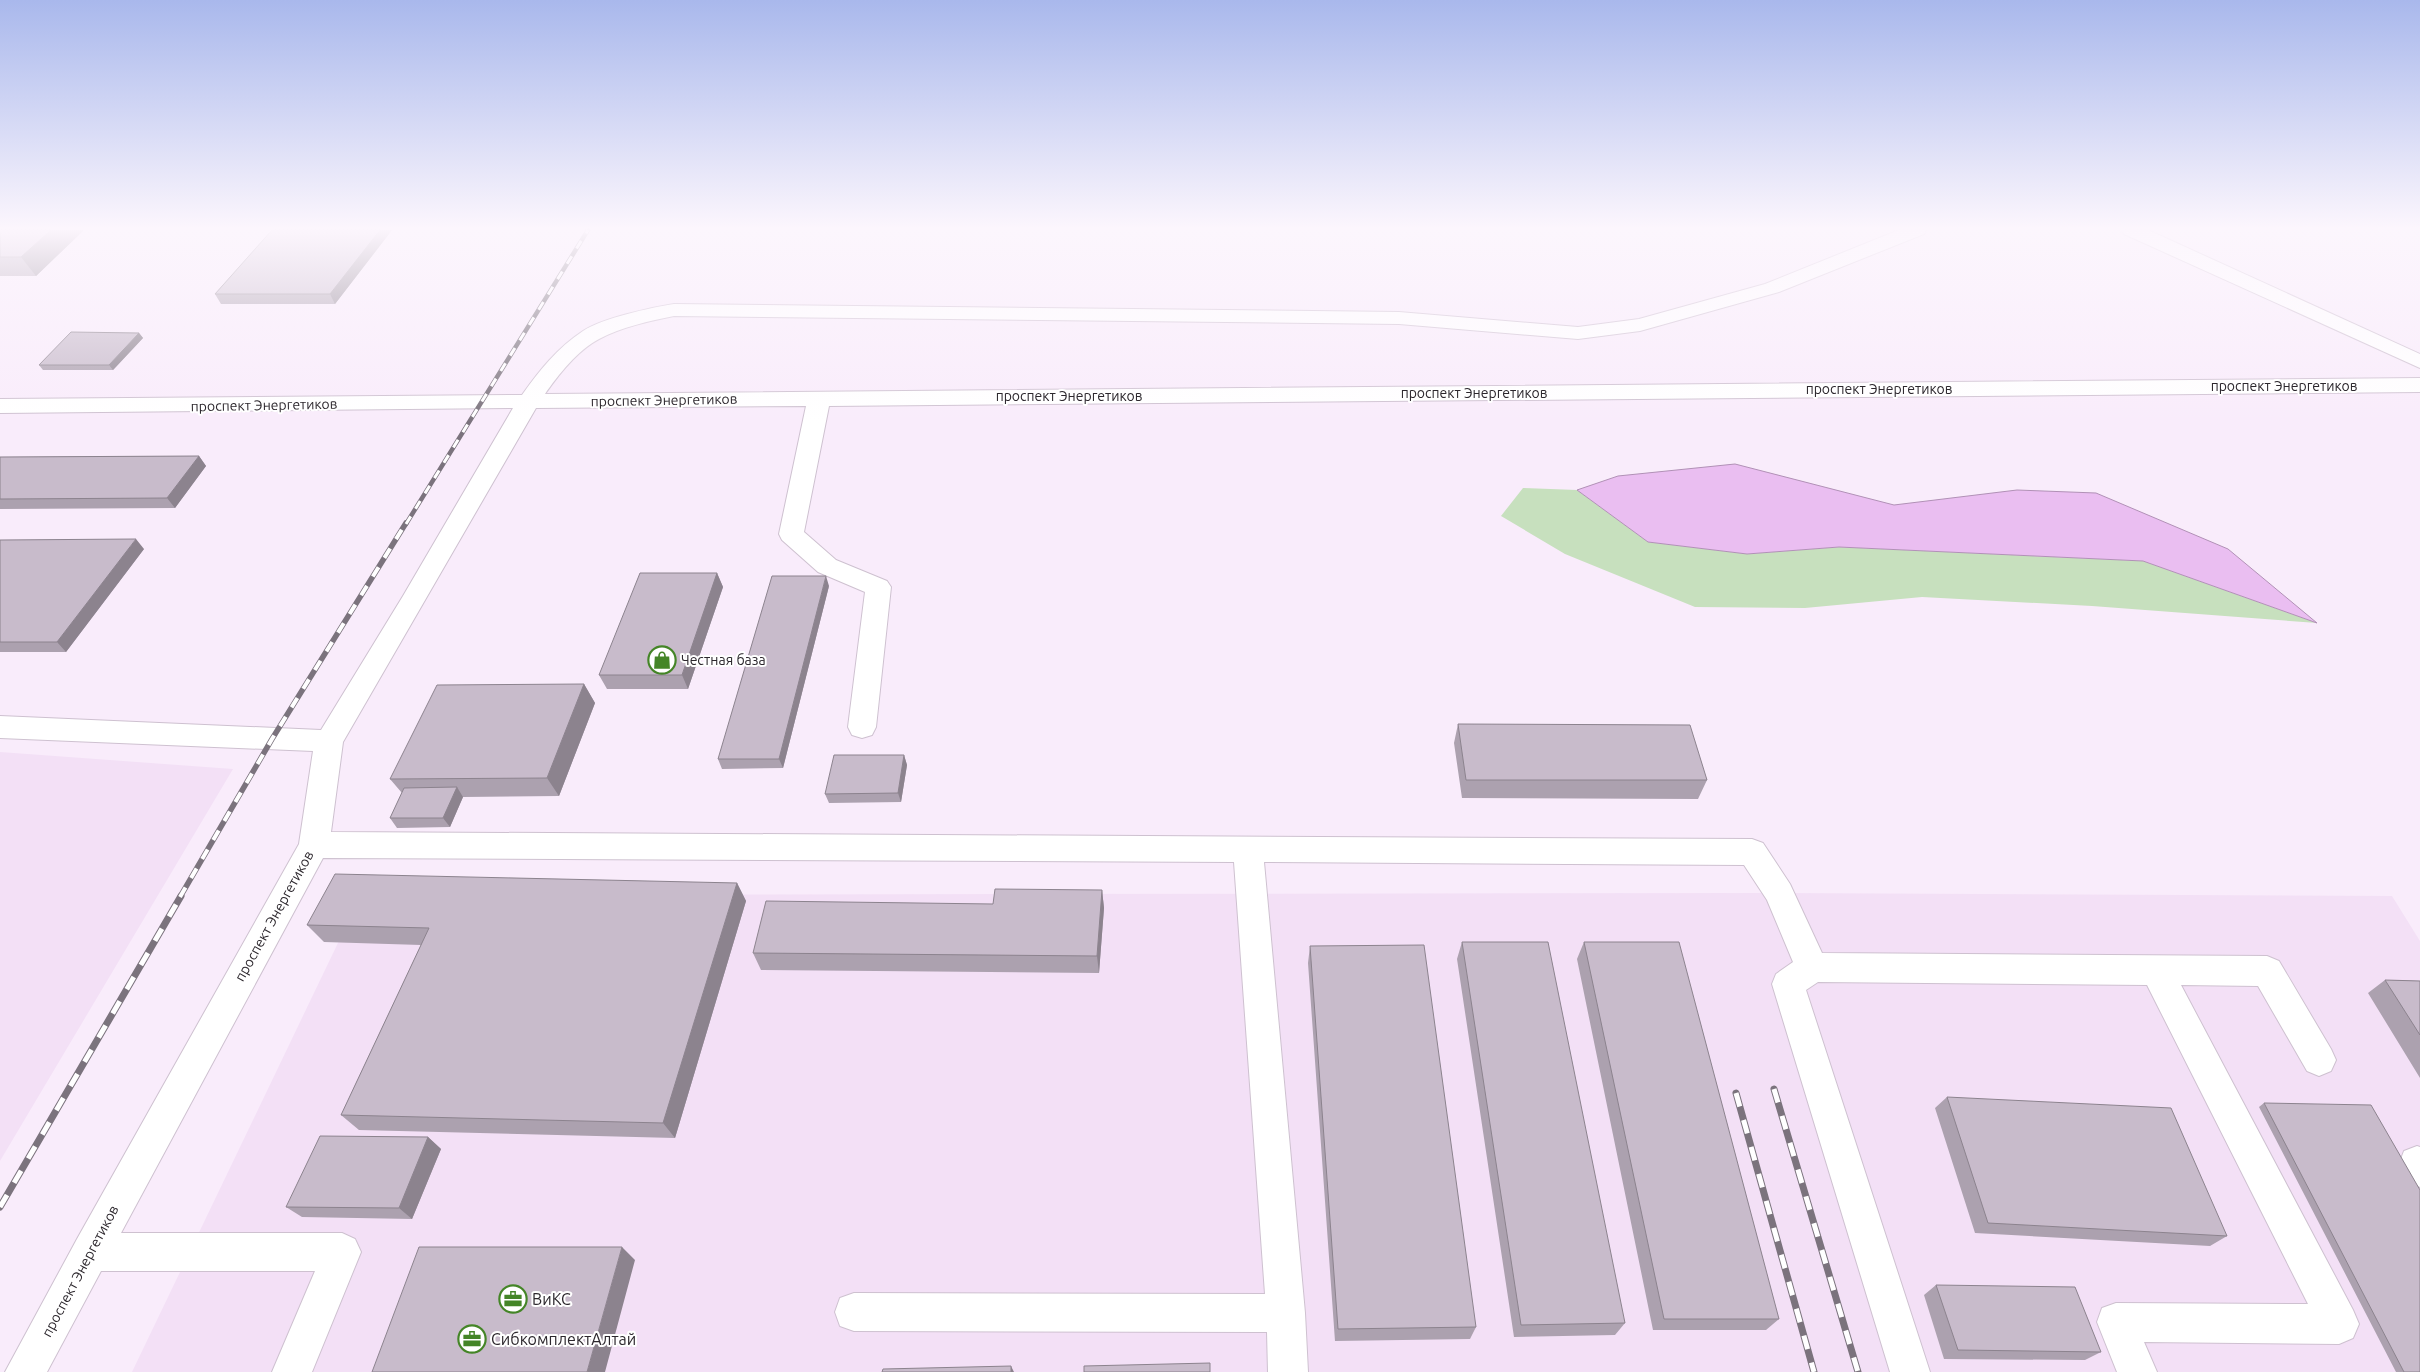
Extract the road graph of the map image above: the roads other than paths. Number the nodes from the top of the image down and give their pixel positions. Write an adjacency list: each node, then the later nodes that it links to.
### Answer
1 (1751, 294): 6 (main road)
2 (2271, 294): 3 (main road)
3 (2420, 362)
4 (2420, 384): 5 (main road, проспект Энергетиков)
5 (819, 398): 6 (main road, проспект Энергетиков); 9 (main road)
6 (528, 402): 7 (main road, проспект Энергетиков); 10 (main road, проспект Энергетиков)
7 (0, 406)
8 (0, 727): 10 (main road)
9 (862, 727)
10 (329, 741): 11 (main road, проспект Энергетиков)
11 (314, 844): 12 (main road); 16 (main road, проспект Энергетиков)
12 (1248, 849): 13 (main road); 18 (main road)
13 (1812, 967): 14 (main road); 22 (main road)
14 (2156, 970): 15 (main road); 23 (main road)
15 (2319, 1060)
16 (90, 1252): 19 (main road, проспект Энергетиков); 20 (main road)
17 (854, 1312): 18 (main road)
18 (1286, 1313): 21 (main road)
19 (25, 1372)
20 (292, 1372)
21 (1288, 1372)
22 (1910, 1372)
23 (2137, 1372)

